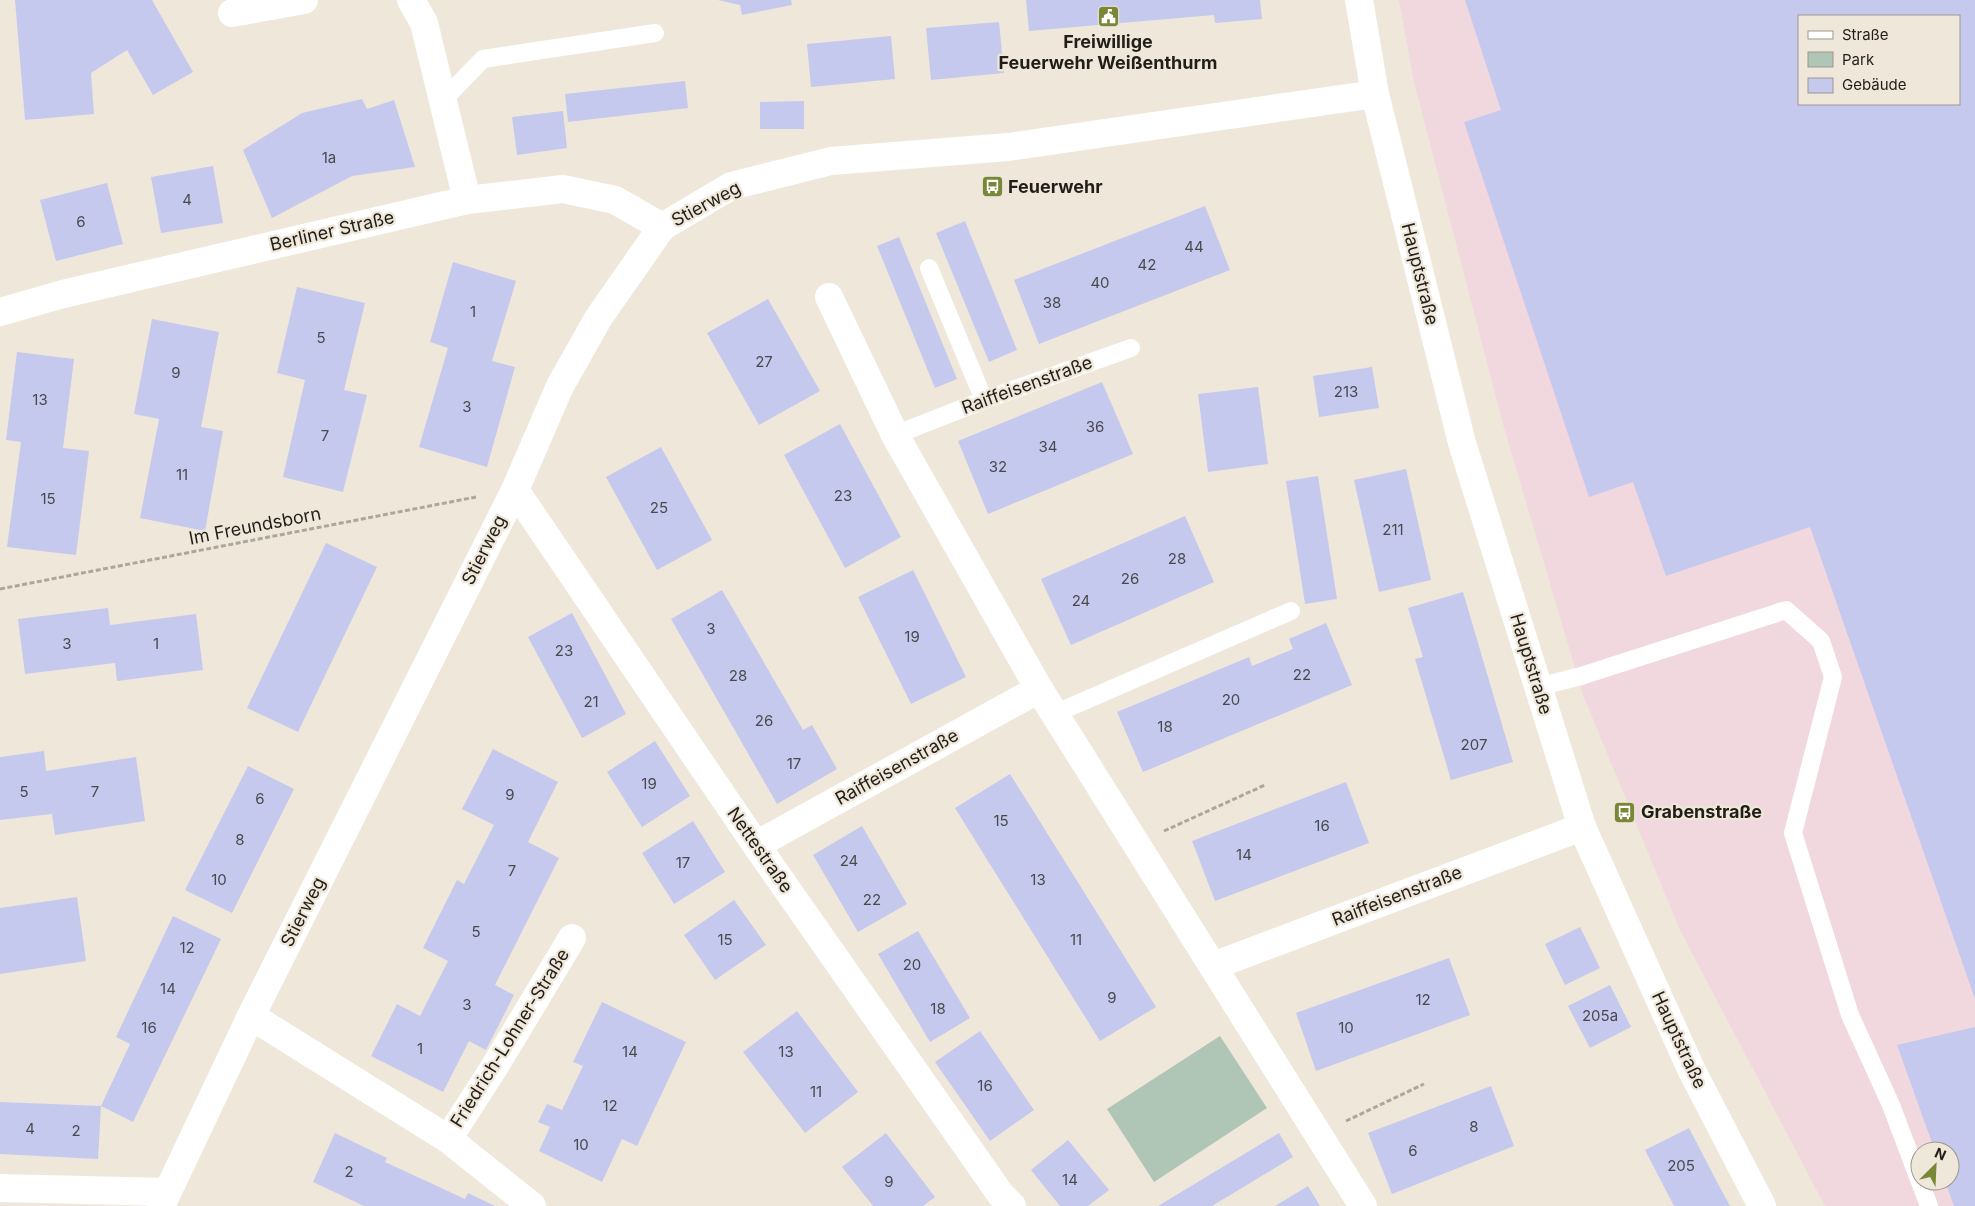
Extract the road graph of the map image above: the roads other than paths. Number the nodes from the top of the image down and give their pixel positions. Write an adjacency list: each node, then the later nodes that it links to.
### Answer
1 (304, 0): 4 (street)
2 (410, 0): 7 (street)
3 (1359, 0): 6 (street, Hauptstraße)
4 (232, 13)
5 (655, 33): 7 (lane)
6 (1375, 94): 9 (street, Stierweg); 18 (street, Hauptstraße)
7 (444, 99): 8 (street)
8 (467, 200): 9 (street, Berliner Straße); 12 (street, Berliner Straße)
9 (662, 227): 16 (street, Stierweg)
10 (929, 268): 14 (lane)
11 (828, 297): 15 (street)
12 (0, 312)
13 (1131, 348): 14 (lane, Raiffeisenstraße)
14 (984, 400): 15 (lane, Raiffeisenstraße)
15 (895, 435): 19 (street)
16 (515, 490): 22 (street, Nettestraße); 25 (street, Stierweg)
17 (1291, 611): 20 (lane)
18 (1538, 687): 21 (street, Hauptstraße); 33 (lane)
19 (1038, 689): 20 (street); 22 (street, Raiffeisenstraße)
20 (1054, 714): 24 (street)
21 (1582, 827): 24 (street, Raiffeisenstraße); 32 (street, Hauptstraße)
22 (756, 845): 29 (street, Nettestraße)
23 (572, 938): 26 (street, Friedrich-Lohner-Straße)
24 (1213, 966): 31 (street)
25 (251, 1016): 26 (street, Friedrich-Lohner-Straße); 28 (street, Stierweg)
26 (448, 1139): 30 (street, Friedrich-Lohner-Straße)
27 (0, 1188): 28 (street)
28 (164, 1199)
29 (999, 1202)
30 (532, 1206)
31 (1363, 1206)
32 (1762, 1206)
33 (1929, 1206)

